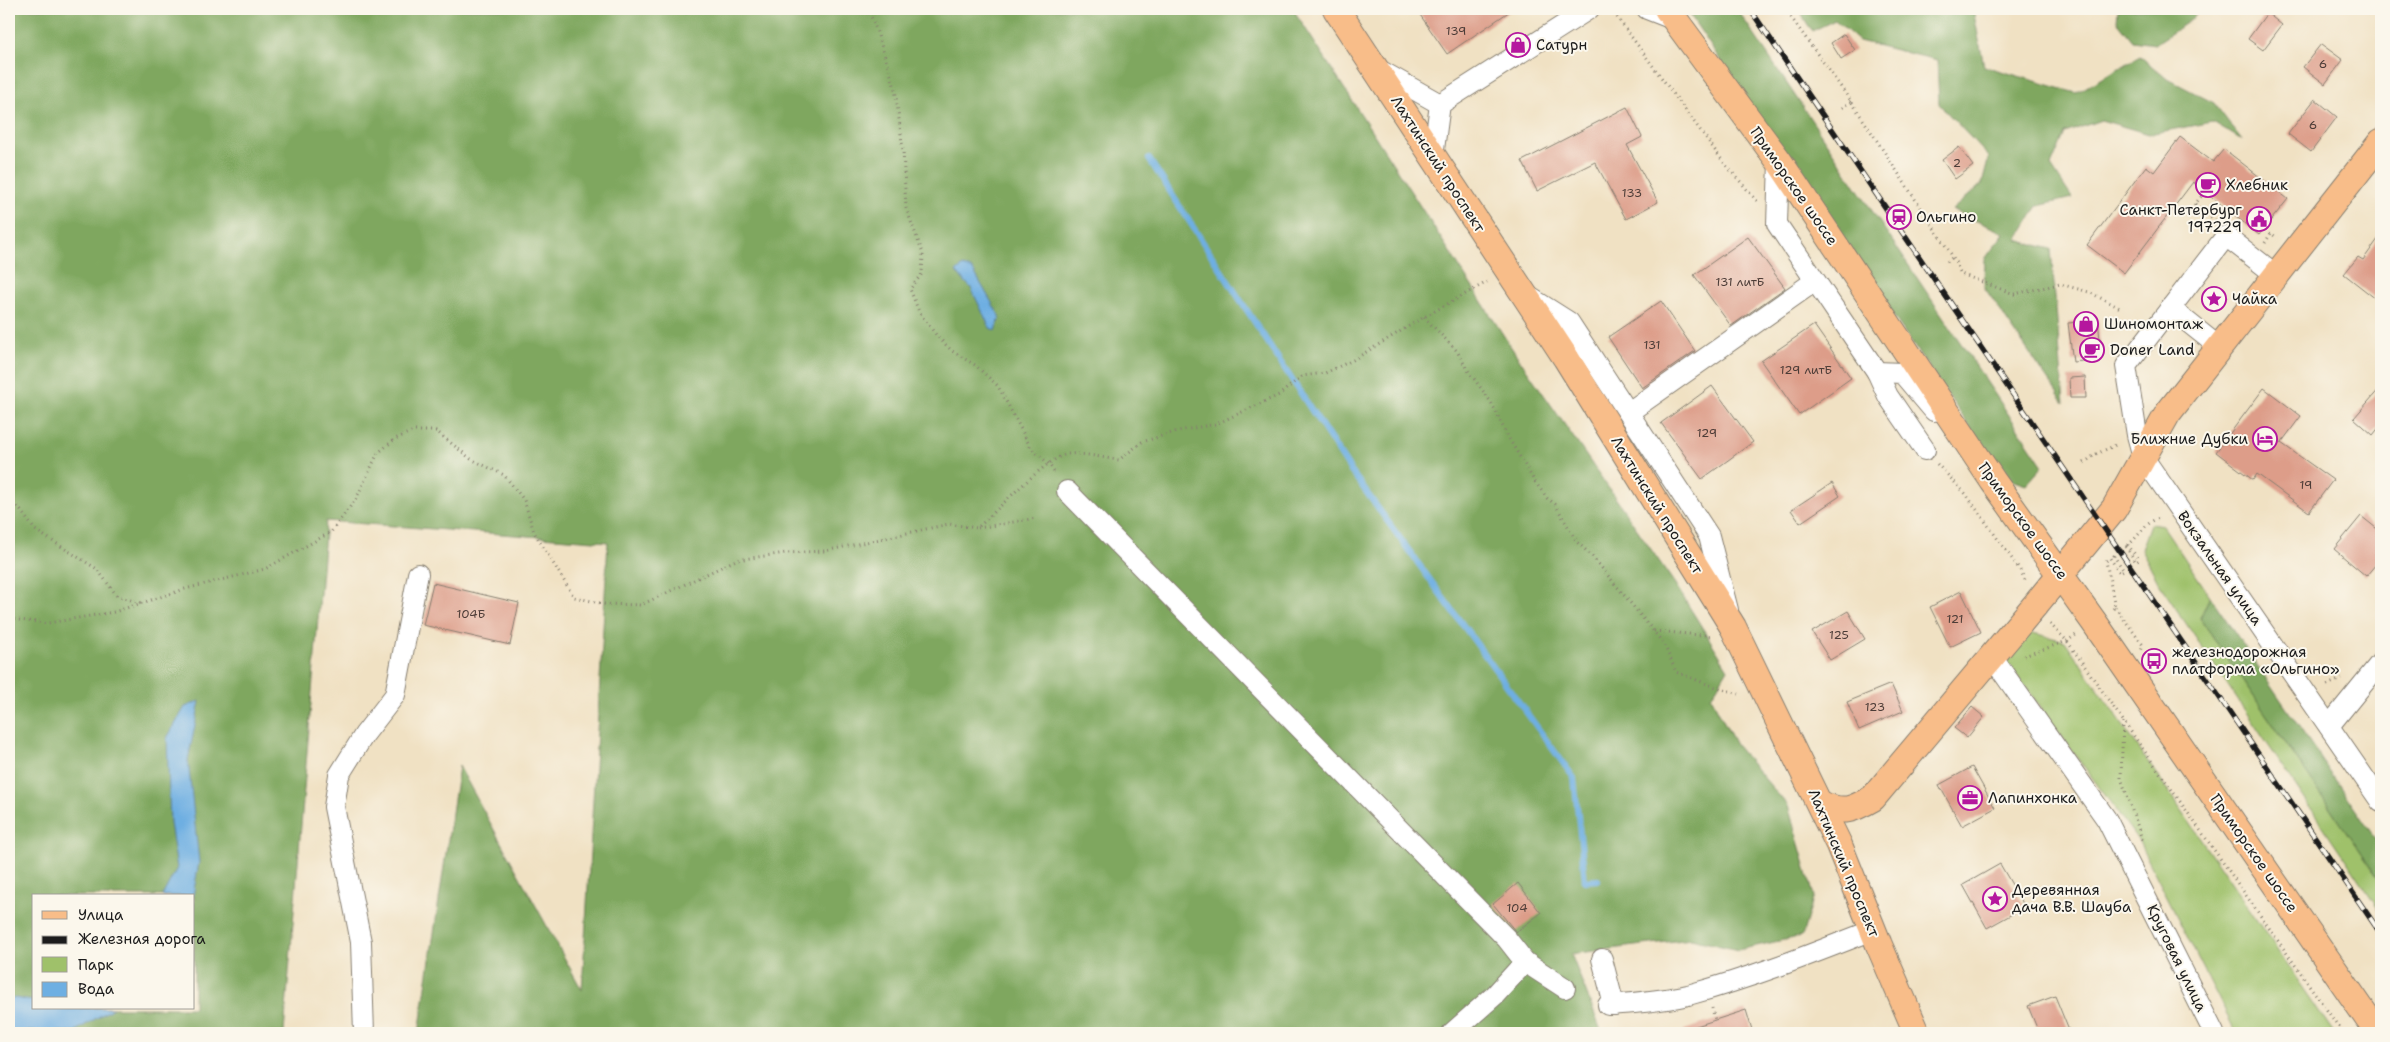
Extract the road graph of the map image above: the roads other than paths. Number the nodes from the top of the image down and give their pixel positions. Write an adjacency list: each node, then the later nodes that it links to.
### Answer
1 (1336, 9): 5 (main road, Лахтинский проспект)
2 (1589, 9): 6 (street)
3 (1647, 9): 4 (street)
4 (1671, 14): 9 (main road, Приморское шоссе)
5 (1374, 66): 6 (street); 8 (main road, Лахтинский проспект)
6 (1440, 104): 8 (street)
7 (2381, 142): 10 (main road)
8 (1433, 157): 12 (main road, Лахтинский проспект)
9 (1779, 161): 11 (street); 19 (main road, Приморское шоссе)
10 (2276, 275): 13 (street, Вокзальная улица); 14 (main road)
11 (1815, 281): 15 (street); 16 (street)
12 (1520, 291): 16 (street); 23 (main road, Лахтинский проспект)
13 (2170, 308): 14 (street); 18 (street, Вокзальная улица)
14 (2219, 347): 18 (main road)
15 (1877, 372): 17 (street); 19 (street)
16 (1629, 412): 23 (street)
17 (1925, 450)
18 (2143, 457): 22 (main road); 26 (street, Вокзальная улица)
19 (1993, 481): 22 (main road, Приморское шоссе)
20 (1067, 491): 31 (street)
21 (418, 574): 33 (street)
22 (2061, 574): 24 (main road); 37 (main road, Приморское шоссе)
23 (1723, 632): 28 (main road, Лахтинский проспект)
24 (1995, 661): 28 (main road); 36 (street, Круговая улица)
25 (2381, 662): 26 (street)
26 (2329, 726): 27 (street, Вокзальная улица)
27 (2381, 802)
28 (1821, 804): 29 (main road, Лахтинский проспект)
29 (1873, 930): 30 (street); 35 (main road, Лахтинский проспект)
30 (1602, 959)
31 (1525, 962): 32 (street); 34 (street)
32 (1566, 988)
33 (364, 1033)
34 (1452, 1033)
35 (1917, 1033)
36 (2214, 1033)
37 (2378, 1033)

